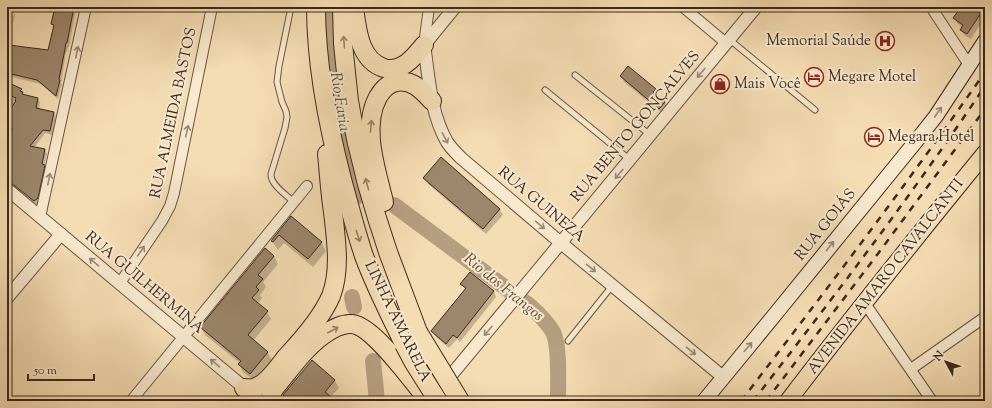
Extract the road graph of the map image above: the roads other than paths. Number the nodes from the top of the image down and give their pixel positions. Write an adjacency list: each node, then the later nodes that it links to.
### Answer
1 (86, 7): 27 (street, one-way to 1)
2 (212, 7): 30 (street, RUA ALMEIDA BASTOS, one-way to 2)
3 (291, 7): 26 (lane)
4 (316, 7): 20 (highway, LINHA AMARELA)
5 (342, 7): 32 (highway, LINHA AMARELA, one-way to 5)
6 (354, 7): 14 (highway)
7 (429, 7): 14 (street, RUA GUINEZA)
8 (455, 7): 14 (street)
9 (683, 7): 12 (street)
10 (756, 7): 12 (street, RUA BENTO GONÇALVES)
11 (931, 7): 15 (street)
12 (728, 41): 19 (lane); 21 (street, RUA BENTO GONÇALVES, one-way to 21)
13 (985, 41): 15 (main road, RUA GOIÁS)
14 (424, 44): 18 (street, RUA GUINEZA)
15 (969, 65): 39 (main road, RUA GOIÁS, one-way to 15)
16 (575, 74): 21 (lane)
17 (545, 90): 23 (lane)
18 (432, 101): 29 (street, RUA GUINEZA, one-way to 29); 32 (highway, one-way to 18)
19 (815, 110)
20 (328, 116): 40 (highway); 45 (highway, LINHA AMARELA, one-way to 45, bridge)
21 (650, 135): 23 (street, RUA BENTO GONÇALVES)
22 (985, 153): 34 (main road, AVENIDA AMARO CAVALCANTI)
23 (630, 160): 29 (street, RUA BENTO GONÇALVES, one-way to 29)
24 (307, 186): 26 (street)
25 (7, 190): 27 (street, RUA GUILHERMINA)
26 (294, 202): 36 (street)
27 (40, 217): 28 (street, RUA GUILHERMINA)
28 (61, 234): 30 (street, RUA GUILHERMINA, one-way to 28); 33 (street)
29 (561, 243): 31 (street, RUA GUINEZA, one-way to 31); 44 (street, RUA BENTO GONÇALVES, one-way to 44)
30 (120, 284): 36 (street, RUA GUILHERMINA)
31 (612, 286): 37 (lane); 39 (street, RUA GUINEZA, one-way to 39)
32 (402, 287): 46 (highway, LINHA AMARELA, bridge)
33 (7, 298)
34 (864, 302): 38 (street); 48 (main road, AVENIDA AMARO CAVALCANTI)
35 (985, 317): 38 (street)
36 (183, 337): 40 (street, RUA GUILHERMINA, one-way to 36); 41 (street)
37 (568, 341)
38 (911, 369): 49 (street)
39 (723, 377): 47 (main road, RUA GOIÁS)
40 (244, 388): 42 (street, RUA GUILHERMINA)
41 (131, 401)
42 (260, 401)
43 (270, 401): 44 (highway, one-way to 44)
44 (429, 401)
45 (438, 401)
46 (460, 401)
47 (704, 401)
48 (788, 401)
49 (932, 401)

